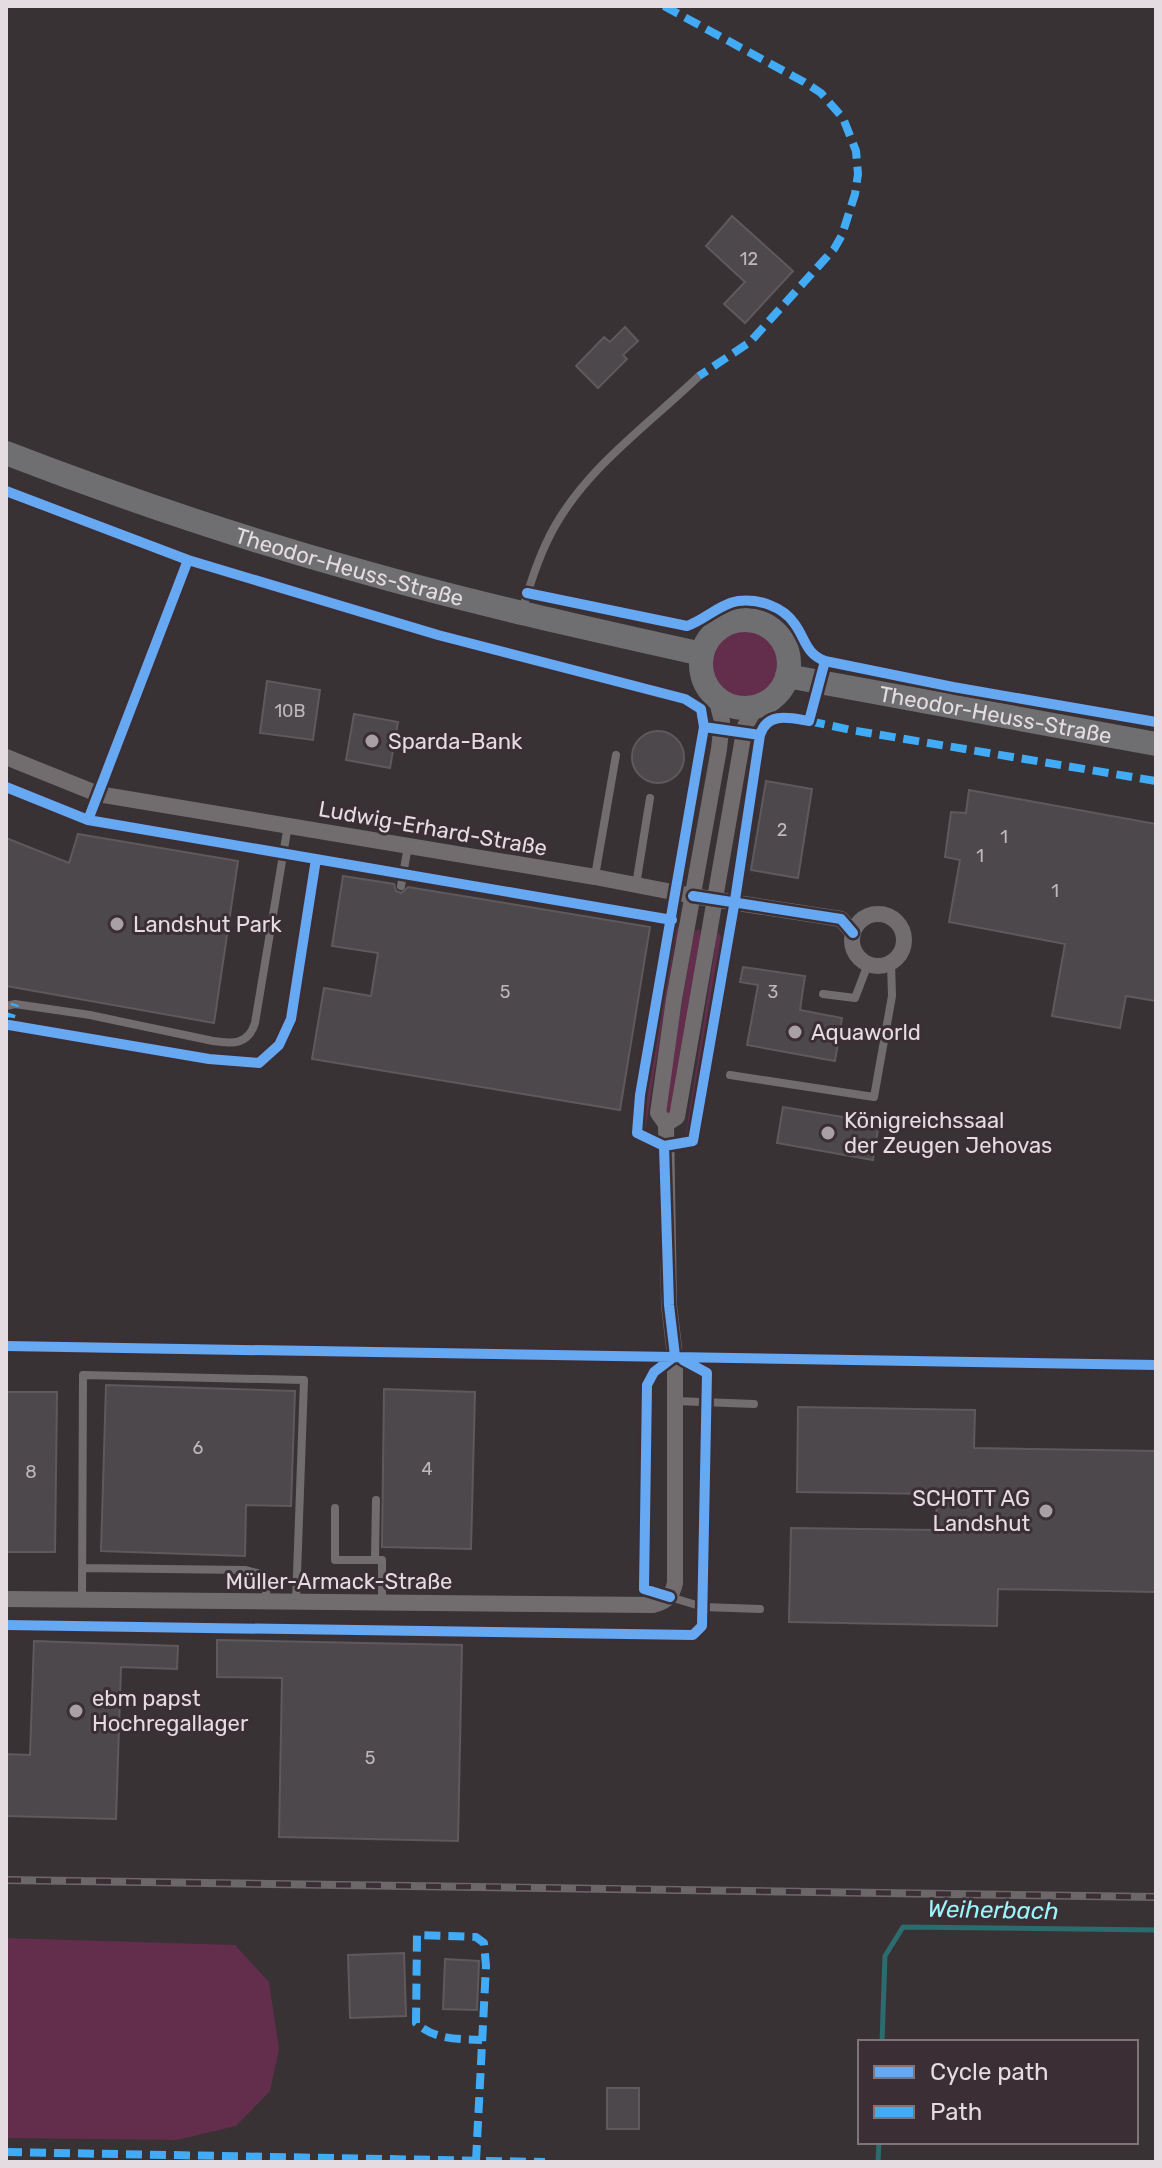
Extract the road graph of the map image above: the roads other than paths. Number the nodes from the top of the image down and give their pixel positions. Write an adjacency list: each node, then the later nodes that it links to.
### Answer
1 (699, 376): 3 (lane)
2 (6, 453): 3 (main road, Theodor-Heuss-Straße)
3 (522, 612): 4 (main road, Theodor-Heuss-Straße)
4 (702, 654): 5 (main road); 6 (main road)
5 (787, 676): 7 (main road); 8 (main road, Theodor-Heuss-Straße)
6 (716, 698): 7 (main road); 17 (street)
7 (757, 706): 18 (street)
8 (1156, 744)
9 (616, 755): 14 (lane)
10 (6, 757): 12 (street, Ludwig-Erhard-Straße)
11 (650, 798): 16 (lane)
12 (288, 825): 13 (street, Ludwig-Erhard-Straße); 23 (lane)
13 (408, 846): 14 (street, Ludwig-Erhard-Straße); 15 (lane)
14 (595, 877): 16 (street, Ludwig-Erhard-Straße)
15 (401, 886)
16 (636, 886): 17 (street, Ludwig-Erhard-Straße)
17 (693, 896): 18 (street, Ludwig-Erhard-Straße); 25 (street)
18 (716, 898): 19 (street, Ludwig-Erhard-Straße); 25 (street)
19 (853, 933): 20 (street); 21 (street)
20 (891, 963): 21 (street); 24 (lane)
21 (868, 964): 22 (lane)
22 (823, 994)
23 (6, 1006)
24 (730, 1075)
25 (666, 1124): 26 (street)
26 (675, 1401): 27 (lane); 32 (street)
27 (754, 1404)
28 (376, 1500): 30 (lane)
29 (335, 1508): 30 (lane)
30 (375, 1560): 37 (lane)
31 (83, 1568): 34 (lane); 35 (lane); 36 (lane)
32 (670, 1597): 37 (street, Müller-Armack-Straße); 38 (lane)
33 (6, 1599): 34 (street, Müller-Armack-Straße)
34 (82, 1601): 35 (street, Müller-Armack-Straße)
35 (267, 1603): 36 (street, Müller-Armack-Straße)
36 (296, 1603): 37 (street, Müller-Armack-Straße)
37 (382, 1604)
38 (760, 1609)

